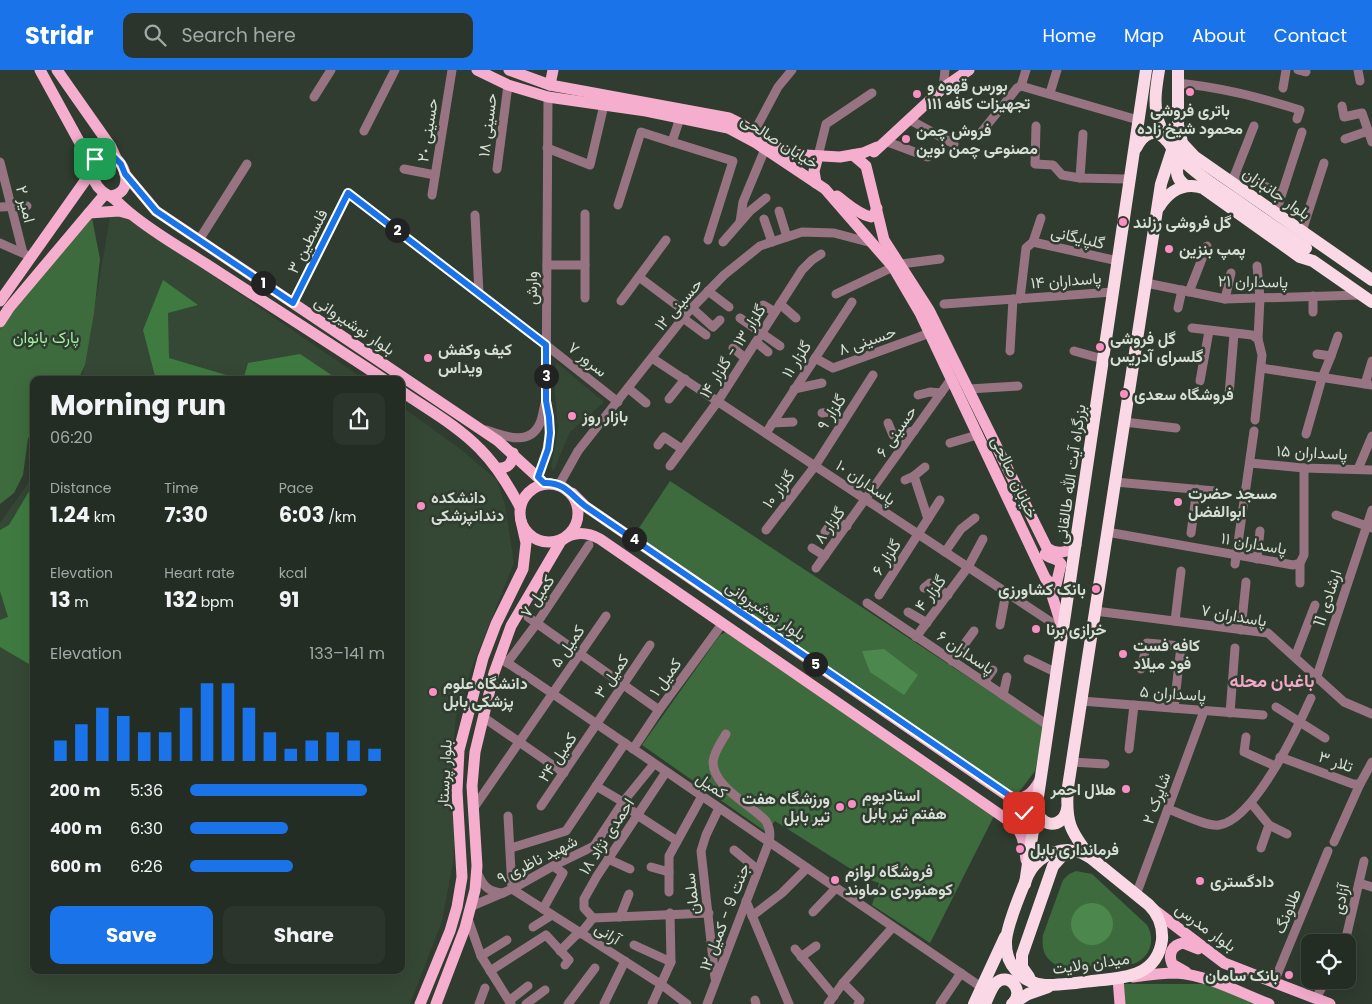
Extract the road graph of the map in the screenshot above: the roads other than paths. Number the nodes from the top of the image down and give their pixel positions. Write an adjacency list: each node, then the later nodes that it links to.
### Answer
1 (40, 70): 65 (main road)
2 (57, 70): 60 (main road)
3 (331, 70): 29 (street)
4 (395, 70): 41 (street)
5 (452, 70): 70 (street, حسینی ٢٠)
6 (477, 70): 20 (main road, خيابان صالحی)
7 (509, 70): 21 (main road, خيابان صالحی)
8 (553, 70): 21 (main road)
9 (792, 70): 43 (street)
10 (945, 70): 23 (street)
11 (969, 70): 23 (main road)
12 (1026, 70): 22 (street)
13 (1056, 70): 26 (street)
14 (1146, 70): 27 (highway, بزرگراه آیت الله طالقانی)
15 (1159, 70): 112 (highway)
16 (1286, 70): 24 (street)
17 (1358, 70): 19 (street)
18 (1177, 76): 27 (highway); 35 (street); 38 (highway)
19 (1360, 81)
20 (508, 85): 28 (main road, خيابان صالحی); 67 (street, حسینی ۱۸)
21 (550, 85): 43 (main road, خيابان صالحی)
22 (1022, 86): 26 (street); 46 (street)
23 (943, 88): 36 (main road)
24 (1283, 88)
25 (872, 92): 57 (street)
26 (1050, 93): 37 (street)
27 (1143, 95): 37 (highway, بزرگراه آیت الله طالقانی)
28 (548, 96): 30 (main road, خيابان صالحی); 52 (street, وارش)
29 (314, 97)
30 (604, 105): 34 (main road, خيابان صالحی); 52 (street)
31 (1342, 106): 33 (street)
32 (1372, 112): 33 (street)
33 (1362, 113): 42 (street)
34 (680, 118): 48 (street); 53 (main road, خيابان صالحی)
35 (1297, 119)
36 (910, 120): 50 (main road); 51 (street)
37 (1138, 120): 54 (highway, بزرگراه آیت الله طالقانی)
38 (1178, 123): 59 (highway, بلوار جانبازان); 74 (highway)
39 (1036, 126): 71 (street)
40 (1254, 126): 72 (street)
41 (364, 131)
42 (1368, 131): 47 (street); 49 (street)
43 (754, 132): 55 (main road, خيابان صالحی)
44 (1302, 132): 77 (street)
45 (1083, 134): 71 (street)
46 (979, 136)
47 (1345, 139)
48 (672, 142): 82 (street); 105 (street)
49 (1372, 142)
50 (881, 144): 56 (main road, خيابان صالحی); 58 (street); 64 (main road)
51 (954, 144)
52 (547, 148): 118 (street, وارش)
53 (765, 149): 68 (main road, خيابان صالحی); 98 (street)
54 (1134, 151): 73 (highway, بزرگراه آیت الله طالقانی); 74 (highway)
55 (803, 155): 57 (main road, خيابان صالحی); 68 (main road)
56 (853, 155): 57 (main road, خيابان صالحی); 64 (main road)
57 (818, 156): 75 (main road)
58 (928, 157)
59 (1196, 157): 72 (highway, بلوار جانبازان); 76 (highway)
60 (118, 160): 65 (main road); 69 (main road)
61 (0, 162): 83 (street, امیر ۲)
62 (1324, 163): 101 (street)
63 (247, 164): 103 (street)
64 (866, 166): 86 (main road, خيابان صالحی)
65 (92, 168): 79 (main road); 88 (main road)
66 (404, 168): 70 (street)
67 (497, 169)
68 (794, 169): 75 (main road, خيابان صالحی)
69 (125, 174): 79 (main road); 89 (main road, بلوار نوشیروانی)
70 (435, 175): 80 (street, حسینی ٢٠)
71 (1080, 178): 73 (street)
72 (1233, 179): 77 (street); 92 (highway, بلوار جانبازان)
73 (1130, 180): 116 (highway, بزرگراه آیت الله طالقانی)
74 (1162, 180): 87 (highway)
75 (820, 186): 86 (main road); 108 (main road, خيابان صالحی)
76 (1186, 186): 87 (highway); 117 (highway)
77 (1282, 192): 92 (street)
78 (348, 193): 129 (street, سرور ۷); 141 (street, فلسطین ۳)
79 (108, 195): 91 (main road); 93 (main road, بلوار نوشیروانی)
80 (432, 196)
81 (766, 198): 98 (street)
82 (618, 205)
83 (12, 206): 84 (street); 85 (street); 114 (street, امیر ۲)
84 (27, 206)
85 (0, 207)
86 (877, 208): 108 (main road, خيابان صالحی)
87 (1158, 209): 125 (highway)
88 (65, 211): 100 (main road); 114 (main road)
89 (156, 211): 99 (main road); 103 (main road, بلوار نوشیروانی)
90 (779, 211): 102 (street)
91 (89, 212): 93 (main road); 100 (main road)
92 (1276, 212): 101 (highway, بلوار جانبازان)
93 (131, 214): 99 (main road, بلوار نوشیروانی)
94 (585, 214): 119 (street)
95 (475, 215): 129 (street)
96 (1041, 218): 109 (street)
97 (764, 219): 107 (street)
98 (740, 222): 106 (street)
99 (146, 224): 178 (main road, بلوار نوشیروانی)
100 (73, 231): 152 (main road)
101 (1302, 231): 124 (highway, بلوار جانبازان)
102 (787, 237): 107 (street, حسینی ۱۲); 108 (street, حسینی ۱۲)
103 (199, 240): 141 (main road, بلوار نوشیروانی)
104 (666, 240): 123 (street)
105 (708, 240)
106 (723, 242)
107 (772, 242): 126 (street, حسینی ۱۲)
108 (879, 242): 120 (main road, خيابان صالحی)
109 (1033, 242): 116 (street, گلپایگانی); 135 (street, گلپایگانی)
110 (0, 243): 114 (street)
111 (1207, 246): 127 (street)
112 (1306, 248): 117 (main road)
113 (821, 254): 145 (street, گلزار ۱۳ - گلزار ۱۴)
114 (27, 255): 137 (main road)
115 (940, 259): 120 (street)
116 (1118, 261): 128 (highway, بزرگراه آیت الله طالقانی)
117 (1313, 261): 131 (highway)
118 (546, 265): 119 (street); 162 (street, وارش)
119 (584, 265): 133 (street)
120 (897, 266): 130 (street); 155 (main road, خيابان صالحی); 175 (main road, خيابان صالحی)
121 (1257, 266): 134 (street)
122 (1231, 273): 136 (street)
123 (639, 277): 138 (street); 148 (street)
124 (1372, 280)
125 (1146, 284): 127 (street, پاسداران ۲۱); 203 (highway)
126 (708, 291): 144 (street); 148 (street, حسینی ۱۲)
127 (1186, 291): 136 (street, پاسداران ۲۱); 146 (street)
128 (1113, 292): 135 (street, پاسداران ۱۴); 173 (highway, بزرگراه آیت الله طالقانی)
129 (479, 293): 162 (street, سرور ۷)
130 (836, 294)
131 (1361, 294): 132 (street, پاسداران ۲۱); 140 (highway)
132 (1313, 296): 134 (street, پاسداران ۲۱); 147 (street)
133 (585, 298)
134 (1260, 298): 136 (street, پاسداران ۲۱); 160 (street)
135 (1017, 299): 142 (street, پاسداران ۱۴); 165 (street, گلپایگانی)
136 (1225, 299)
137 (0, 301)
138 (621, 301)
139 (852, 302): 172 (street, گلزار ١١)
140 (1372, 302)
141 (293, 303): 179 (main road, بلوار نوشیروانی)
142 (944, 304)
143 (763, 305): 145 (street)
144 (728, 307)
145 (777, 308): 150 (street); 156 (street, گلزار ۱۳ - گلزار ۱۴)
146 (1178, 308)
147 (1313, 312)
148 (687, 313): 151 (street); 158 (street); 170 (street, حسینی ۱۲)
149 (740, 318): 156 (street)
150 (796, 318)
151 (720, 320)
152 (0, 322)
153 (1192, 328): 154 (street)
154 (1209, 330): 157 (street); 184 (street)
155 (930, 332): 172 (street, حسینی ۸); 175 (main road, خيابان صالحی)
156 (761, 333): 161 (street, گلزار ۱۳ - گلزار ۱۴); 163 (street)
157 (1234, 334): 160 (street); 194 (street)
158 (706, 335)
159 (1338, 336): 169 (street)
160 (1258, 339): 176 (street)
161 (756, 342): 167 (street); 171 (street, گلزار ۱۳ - گلزار ۱۴)
162 (546, 345): 196 (street, وارش); 198 (street, سرور ۷)
163 (780, 346)
164 (732, 348): 171 (street)
165 (1010, 351)
166 (1074, 351): 173 (street)
167 (768, 352)
168 (1317, 354): 169 (street)
169 (1331, 356): 181 (street)
170 (652, 358): 182 (street, پاسداران ١٠); 188 (street, حسینی ۱۲)
171 (745, 358): 197 (street, گلزار ۱۳ - گلزار ۱۴)
172 (815, 358): 189 (street, گلزار ١١)
173 (1103, 359): 253 (highway, بزرگراه آیت الله طالقانی)
174 (1372, 361): 186 (street)
175 (951, 364): 183 (main road, خیابان صالحی); 190 (main road, خیابان صالحی)
176 (1260, 368): 181 (street); 201 (street)
177 (873, 375): 206 (street, گلزار ٩)
178 (379, 376)
179 (402, 376)
180 (405, 378): 207 (main road, بلوار نوشیروانی)
181 (1322, 378): 186 (street); 212 (street)
182 (685, 379): 195 (street); 197 (street, پاسداران ١٠)
183 (952, 379): 191 (street, حسینی ۶); 213 (main road, خیابان صالحی)
184 (1200, 381)
185 (822, 384): 189 (street)
186 (1368, 385)
187 (1018, 386): 190 (street)
188 (628, 388): 198 (street, حسینی ۱۲); 199 (street)
189 (794, 389): 204 (street, گلزار ١١)
190 (969, 389): 247 (main road, خیابان صالحی)
191 (942, 392): 193 (street); 210 (street, حسینی ۶)
192 (405, 394): 222 (main road)
193 (918, 395)
194 (1229, 395)
195 (669, 399)
196 (546, 401): 207 (street); 227 (street, وارش)
197 (718, 401): 211 (street, پاسداران ١٠); 217 (street, گلزار ۱۳ - گلزار ۱۴)
198 (618, 402): 229 (street, حسینی ۱۲)
199 (646, 403)
200 (822, 413): 206 (street)
201 (1255, 420)
202 (793, 422): 204 (street)
203 (1124, 422): 208 (street); 228 (highway)
204 (772, 423): 211 (street, گلزار ١١)
205 (888, 423): 210 (street)
206 (840, 425): 221 (street, گلزار ٩)
207 (479, 428): 218 (main road, بلوار نوشیروانی)
208 (1176, 428)
209 (1254, 431): 219 (street)
210 (914, 432): 233 (street, حسینی ۶)
211 (766, 433): 221 (street, پاسداران ١٠)
212 (1306, 434)
213 (977, 435): 215 (street); 263 (main road, خیابان صالحی)
214 (1372, 437): 225 (street)
215 (950, 443)
216 (658, 445): 217 (street)
217 (682, 449): 220 (street, گلزار ۱۳ - گلزار ۱۴)
218 (513, 453): 222 (main road); 227 (main road, بلوار نوشیروانی)
219 (1250, 462): 224 (street, پاسداران ۱۵); 258 (street)
220 (670, 466)
221 (815, 466): 233 (street, پاسداران ١٠); 243 (street, گلزار ۱۰)
222 (496, 468): 235 (main road)
223 (925, 468): 238 (street)
224 (1304, 468): 225 (street, پاسداران ۱۵); 259 (street, پاسداران ١١)
225 (1358, 469): 226 (street, پاسداران ۱۵)
226 (1372, 470)
227 (541, 480): 229 (main road); 235 (main road)
228 (1115, 482): 230 (street); 246 (highway)
229 (559, 485): 232 (main road)
230 (1197, 489): 231 (street); 248 (street)
231 (1215, 491)
232 (572, 493): 250 (main road); 335 (main road, بلوار نوشیروانی)
233 (866, 500): 241 (street, گلزار ۸); 249 (street, پاسداران ١٠)
234 (940, 500): 238 (street, گلزار ۶)
235 (520, 507): 240 (main road)
236 (1372, 510): 242 (street, ارشادی 11)
237 (1336, 515): 242 (street)
238 (928, 518): 249 (street, گلزار ۶)
239 (975, 518): 255 (street)
240 (521, 521): 250 (main road); 422 (main road, بلوار پرستار)
241 (846, 526): 245 (street); 256 (street, گلزار ۸)
242 (1369, 527): 296 (street, ارشادی 11)
243 (766, 530)
244 (1260, 531): 257 (street)
245 (825, 532)
246 (1107, 532): 258 (street, پاسداران ١١); 272 (highway)
247 (1040, 533): 253 (main road, خیابان صالحی); 263 (main road)
248 (1191, 533)
249 (918, 535): 255 (street, پاسداران ١٠); 268 (street, گلزار ۶)
250 (565, 537): 279 (main road); 290 (main road, بلوار پرستار)
251 (983, 539): 261 (street, گلزار ۴)
252 (590, 545): 277 (street, کمیل ۷)
253 (1076, 545): 281 (highway, بزرگراه آیت الله طالقانی)
254 (812, 548): 256 (street)
255 (945, 552): 261 (street, پاسداران ١٠)
256 (825, 556): 260 (street, گلزار ۸)
257 (1256, 559): 258 (street, پاسداران ١١); 259 (street, پاسداران ١١)
258 (1236, 560)
259 (1300, 564): 265 (street)
260 (816, 568)
261 (968, 568): 267 (street, پاسداران ١٠); 269 (street, گلزار ۴)
262 (1181, 571): 276 (street)
263 (1045, 577): 281 (main road, خیابان صالحی)
264 (1246, 582): 282 (street)
265 (1300, 583)
266 (924, 588): 269 (street)
267 (1006, 593): 280 (street); 281 (street, پاسداران ١٠)
268 (879, 595)
269 (948, 595): 278 (street, گلزار ۴)
270 (867, 604): 284 (street, پاسداران ۶)
271 (1315, 605): 288 (street)
272 (1095, 611): 276 (street, پاسداران ۷); 302 (highway)
273 (908, 612): 278 (street)
274 (606, 616): 287 (street, کمیل ۵)
275 (528, 617): 277 (street)
276 (1175, 621): 282 (street, پاسداران ۷)
277 (537, 623): 287 (street); 290 (street, کمیل ۷)
278 (927, 623): 284 (street, گلزار ۴)
279 (722, 624): 306 (street, کمیل ۱); 345 (main road)
280 (1000, 625)
281 (1063, 630): 294 (highway, بزرگراه آیت الله طالقانی)
282 (1241, 630): 288 (street, پاسداران ۷)
283 (974, 631): 291 (street)
284 (916, 637): 291 (street, پاسداران ۶)
285 (650, 646): 298 (street, کمیل ۳)
286 (1235, 648): 309 (street)
287 (579, 654): 298 (street); 299 (street, کمیل ۵)
288 (1294, 657): 296 (street, پاسداران ۷)
289 (1028, 659): 294 (street)
290 (503, 660): 299 (street, کمیل); 311 (main road, بلوار پرستار)
291 (952, 661): 297 (street, پاسداران ۶)
292 (1141, 669): 305 (street)
293 (993, 670): 297 (street)
294 (1056, 673): 314 (highway, بزرگراه آیت الله طالقانی)
295 (1007, 677): 300 (street)
296 (1316, 679): 308 (street, پاسداران ۷)
297 (984, 682): 300 (street, پاسداران ۶)
298 (622, 685): 306 (street); 313 (street, کمیل ۳)
299 (553, 694): 313 (street, کمیل); 318 (street, کمیل ۵)
300 (1002, 695): 314 (street, پاسداران ۶)
301 (1311, 698): 312 (street)
302 (1081, 701): 303 (street, پاسداران ۵); 323 (highway)
303 (1134, 705): 305 (street, پاسداران ۵); 321 (street)
304 (1276, 707): 312 (street)
305 (1174, 708): 307 (street, پاسداران ۵)
306 (659, 710): 320 (street, کمیل ۱)
307 (1204, 711): 309 (street, پاسداران ۵); 342 (street, شاپرک ۲)
308 (1371, 712)
309 (1230, 713): 310 (street, پاسداران ۵)
310 (1263, 715)
311 (483, 717): 318 (street); 341 (main road, بلوار پرستار)
312 (1300, 721): 317 (street); 322 (street)
313 (597, 724): 319 (street, کمیل); 329 (street, کمیل ۲۴)
314 (1049, 726): 330 (highway, بزرگراه آیت الله طالقانی)
315 (726, 734): 349 (street)
316 (1246, 737): 327 (street)
317 (1325, 738)
318 (520, 741): 329 (street); 341 (street, کمیل ۵)
319 (625, 743): 320 (street, کمیل); 332 (street)
320 (634, 749): 325 (street, کمیل)
321 (1129, 749)
322 (1280, 757): 327 (street); 331 (street, تلار ۳)
323 (1072, 762): 326 (street); 333 (highway)
324 (1372, 762): 331 (street, تلار ۳)
325 (654, 764): 328 (street, کمیل); 336 (street, شهید ناظری ۹)
326 (1106, 764)
327 (1275, 766): 338 (street)
328 (666, 772): 334 (street, کمیل); 343 (street, احمدی نژاد ۱۸)
329 (564, 773): 339 (street, کمیل ۲۴)
330 (1041, 779): 335 (main road); 337 (highway, بزرگراه آیت الله طالقانی)
331 (1360, 784): 350 (street)
332 (596, 786): 336 (street); 351 (street)
333 (1068, 795): 337 (highway); 355 (highway)
334 (702, 796): 340 (street, کمیل); 348 (street)
335 (1008, 796): 345 (main road, بلوار نوشیروانی)
336 (623, 802): 343 (street); 358 (street, شهید ناظری ۹)
337 (1037, 803): 361 (highway, بزرگراه آیت الله طالقانی)
338 (1250, 804): 342 (street); 346 (street)
339 (542, 806)
340 (719, 808): 349 (street, کمیل); 381 (street, سلمان)
341 (473, 809): 364 (main road, بلوار پرستار)
342 (1168, 809): 374 (street, شاپرک ۲)
343 (637, 815): 348 (street); 356 (street, احمدی نژاد ۱۸)
344 (508, 816): 351 (street)
345 (1004, 817): 361 (main road)
346 (1270, 825): 347 (street); 352 (street)
347 (1287, 834)
348 (677, 841): 365 (street)
349 (769, 842): 360 (street, کمیل); 363 (street, جنت 9 - کمیل ۱۲)
350 (1334, 842)
351 (510, 848): 370 (street)
352 (1261, 848)
353 (734, 850): 363 (street)
354 (1328, 851): 409 (street, طلاونگ)
355 (1085, 855): 367 (highway, میدان ولایت); 374 (highway, میدان ولایت); 412 (highway)
356 (608, 859): 362 (street); 385 (street, احمدی نژاد ۱۸)
357 (1364, 861): 366 (street, آزادی)
358 (553, 866): 370 (street, شهید ناظری ۹); 378 (street)
359 (652, 867): 365 (street)
360 (807, 868): 369 (street, کمیل); 383 (street)
361 (1027, 868): 367 (highway, بزرگراه آیت الله طالقانی)
362 (630, 869)
363 (758, 870): 375 (street, جنت 9 - کمیل ۱۲)
364 (477, 872): 372 (street); 377 (main road, بلوار پرستار)
365 (669, 872): 371 (street)
366 (1359, 883): 368 (street); 391 (street, آزادی)
367 (1025, 884): 389 (highway, میدان ولایت)
368 (1372, 887)
369 (836, 888): 379 (street); 388 (street, کمیل)
370 (512, 889): 372 (street, شهید ناظری ۹); 378 (street, آرانی)
371 (669, 892)
372 (503, 893): 377 (street, شهید ناظری ۹)
373 (629, 894): 384 (street)
374 (1136, 895): 376 (highway, میدان ولایت)
375 (746, 902): 383 (street); 408 (street, جنت 9 - کمیل ۱۲)
376 (1149, 905): 400 (main road, بلوار مدرس); 406 (highway, میدان ولایت)
377 (472, 906): 386 (main road, بلوار پرستار)
378 (542, 909): 382 (street, آرانی)
379 (813, 912)
380 (670, 913): 381 (street); 384 (street); 401 (street)
381 (709, 913): 408 (street, سلمان)
382 (552, 914): 387 (street); 390 (street, آرانی)
383 (752, 916): 431 (street)
384 (620, 917): 385 (street)
385 (592, 918): 390 (street)
386 (468, 919): 397 (street); 423 (main road, بلوار پرستار)
387 (533, 927)
388 (893, 927): 405 (street, کمیل); 410 (street)
389 (1008, 930): 412 (highway, میدان ولایت); 414 (highway)
390 (581, 933): 396 (street); 399 (street, آرانی)
391 (1347, 934)
392 (507, 940): 397 (street)
393 (634, 945): 401 (street)
394 (816, 946): 398 (street)
395 (794, 949): 398 (street)
396 (560, 951): 402 (street); 404 (street)
397 (481, 956): 404 (street)
398 (802, 957): 418 (street)
399 (626, 961): 411 (street, آرانی); 427 (street)
400 (1221, 961): 407 (main road); 409 (main road, بلوار مدرس)
401 (671, 962): 411 (street)
402 (565, 964)
403 (595, 968): 426 (street)
404 (490, 971): 420 (street)
405 (960, 973): 414 (street, کمیل); 434 (street)
406 (1122, 978): 407 (main road); 412 (highway, میدان ولایت); 437 (main road)
407 (1204, 979): 438 (main road)
408 (716, 980): 430 (street, جنت 9 - کمیل ۱۲)
409 (1274, 982): 419 (main road, بلوار مدرس)
410 (843, 983): 418 (street); 433 (street)
411 (662, 985): 428 (street); 429 (street, آرانی)
412 (1050, 985): 421 (highway)
413 (528, 986): 420 (street)
414 (981, 987): 435 (highway)
415 (485, 988): 424 (street)
416 (1321, 989): 419 (street)
417 (545, 990): 425 (street)
418 (834, 996): 432 (street)
419 (1316, 998): 439 (main road, بلوار مدرس)
420 (510, 1002)
421 (1013, 1003): 436 (highway)
422 (420, 1004)
423 (436, 1004)
424 (479, 1004)
425 (526, 1004)
426 (568, 1004)
427 (604, 1004)
428 (652, 1004)
429 (687, 1004)
430 (707, 1004)
431 (789, 1004)
432 (828, 1004)
433 (858, 1004)
434 (940, 1004)
435 (974, 1004)
436 (985, 1004)
437 (1120, 1004)
438 (1269, 1004)
439 (1330, 1004)

